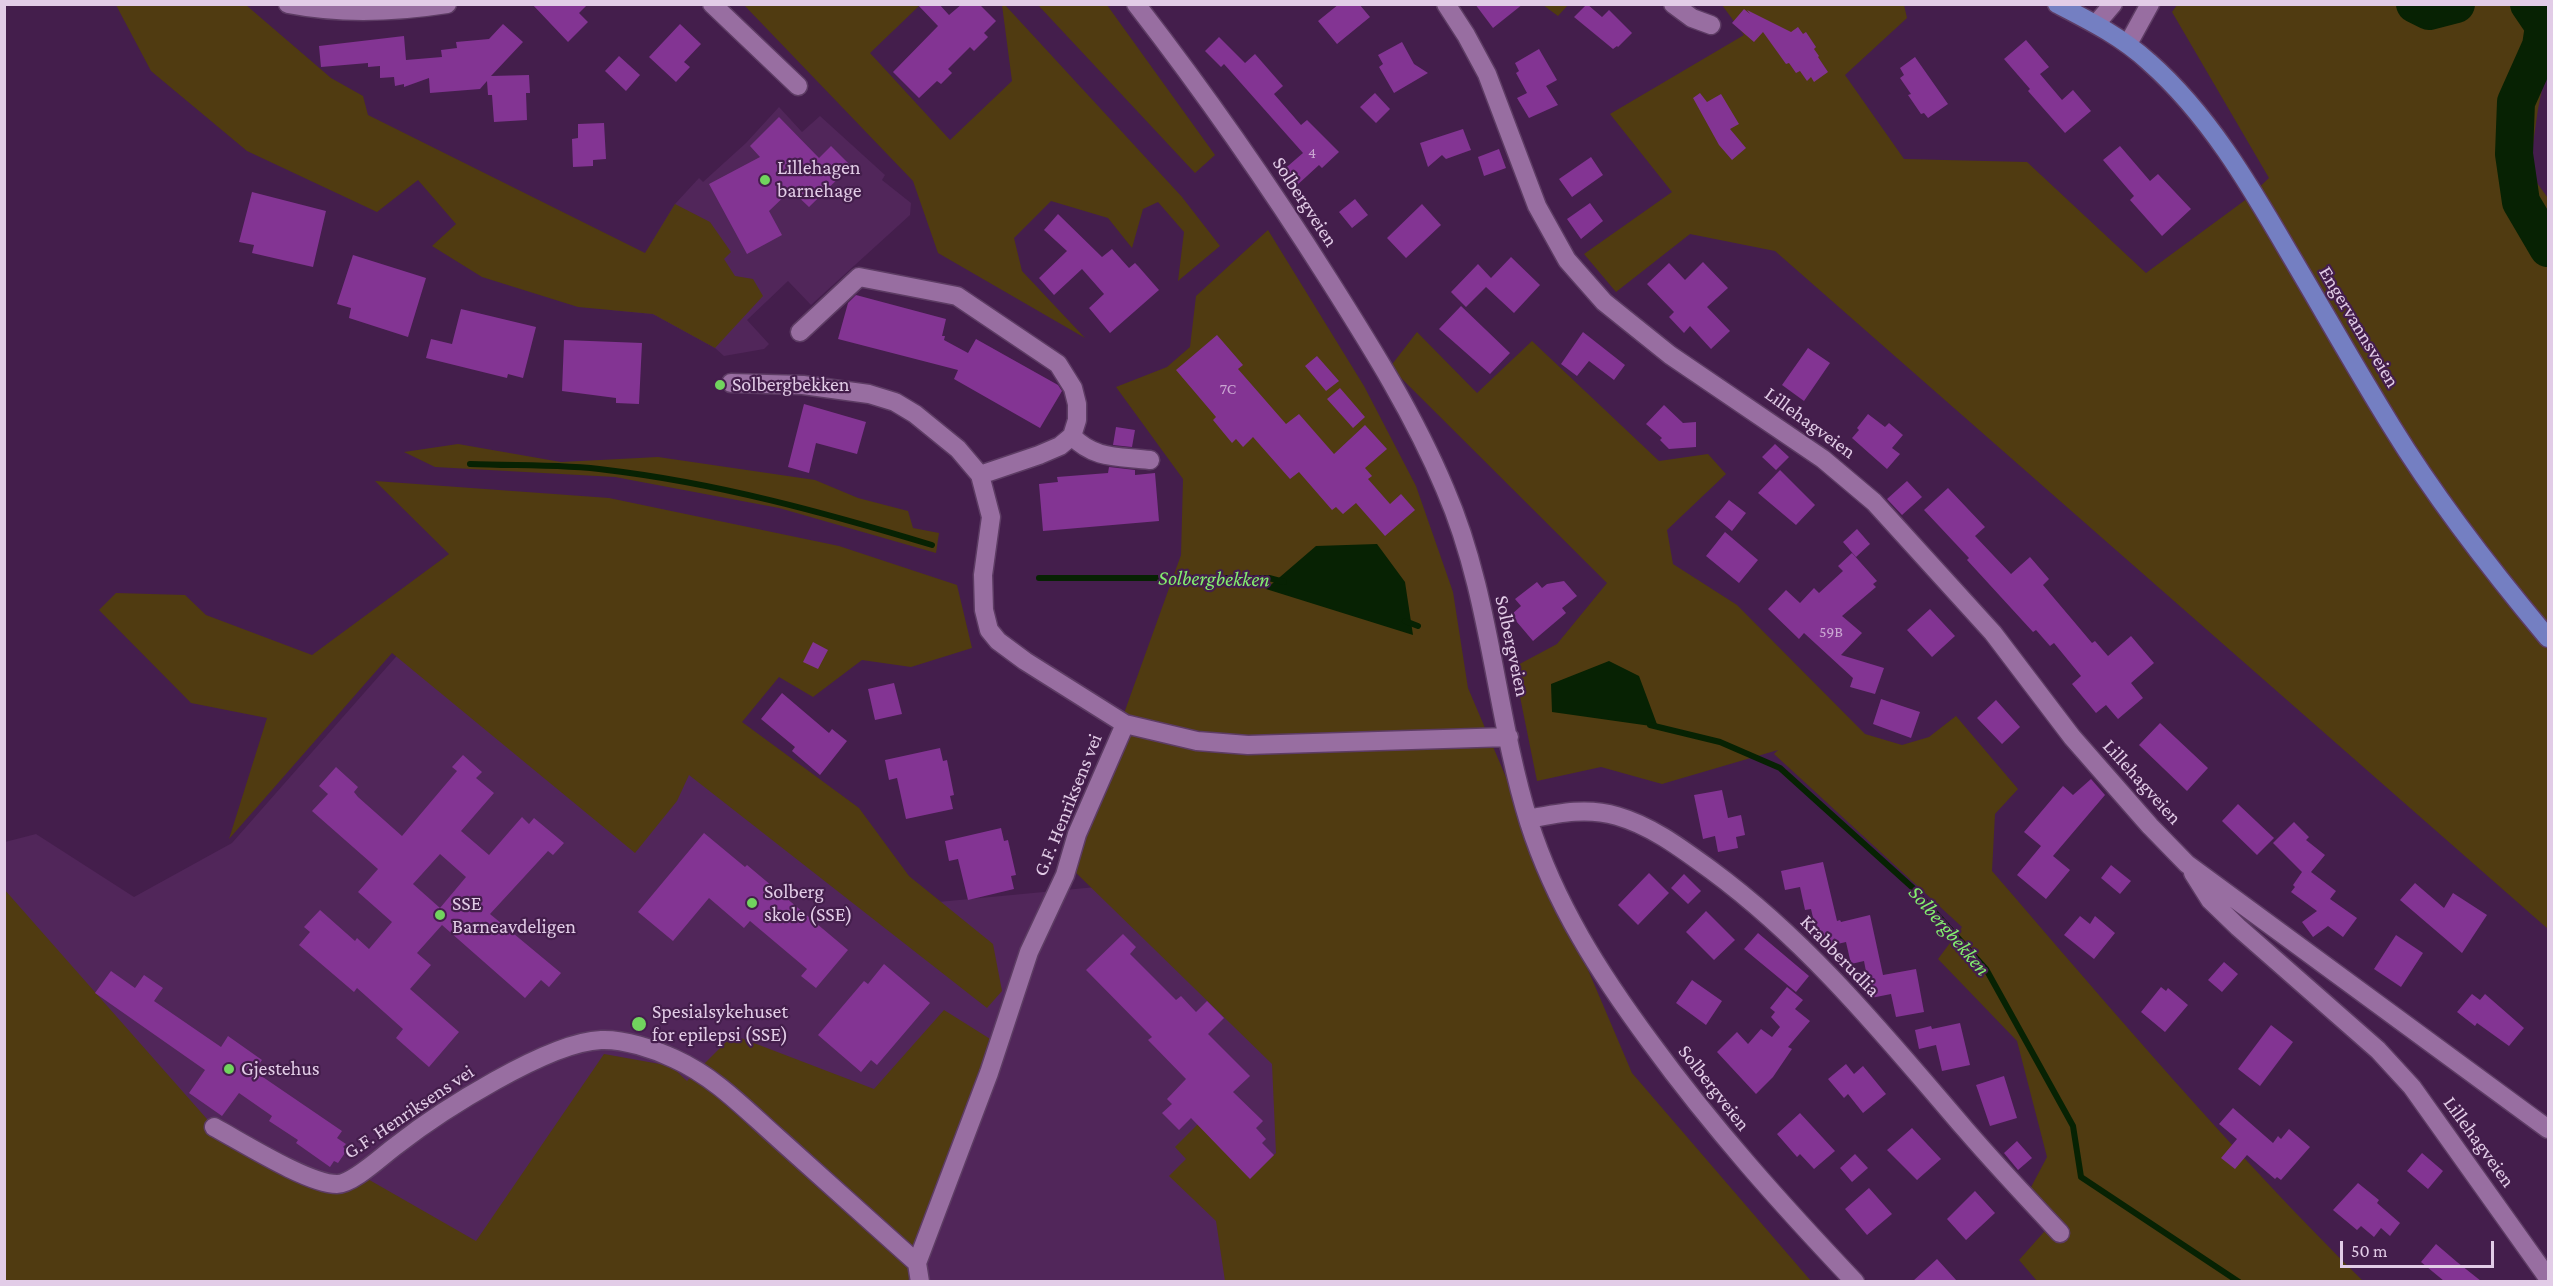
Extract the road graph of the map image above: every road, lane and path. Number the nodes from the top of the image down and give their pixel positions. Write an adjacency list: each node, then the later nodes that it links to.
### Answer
1 (288, 4): 2 (street)
2 (447, 4)
3 (712, 4): 13 (street)
4 (1136, 4): 21 (street, Solbergveien)
5 (1446, 4): 23 (street, Lillehagveien)
6 (1673, 4): 11 (street)
7 (2057, 4): 10 (main road, Engervannsveien)
8 (2113, 4): 10 (street)
9 (2150, 4): 12 (street)
10 (2096, 24): 12 (main road, Engervannsveien)
11 (1711, 25)
12 (2128, 44): 19 (main road, Engervannsveien)
13 (798, 86)
14 (800, 333): 16 (street)
15 (731, 383): 18 (street)
16 (1072, 436): 17 (street); 18 (street)
17 (1150, 459)
18 (980, 475): 20 (street)
19 (2548, 638)
20 (1125, 724): 21 (street, G.F. Henriksens vei); 27 (street, G.F. Henriksens vei)
21 (1509, 737): 22 (street, Solbergveien)
22 (1528, 819): 26 (street, Krabberudlia); 30 (street, Solbergveien)
23 (2187, 864): 25 (street, Lillehagveien); 28 (street, Lillehagveien)
24 (214, 1127): 27 (street, G.F. Henriksens vei)
25 (2548, 1129)
26 (2060, 1233)
27 (917, 1263): 29 (street)
28 (2548, 1278)
29 (920, 1281)
30 (1855, 1281)

